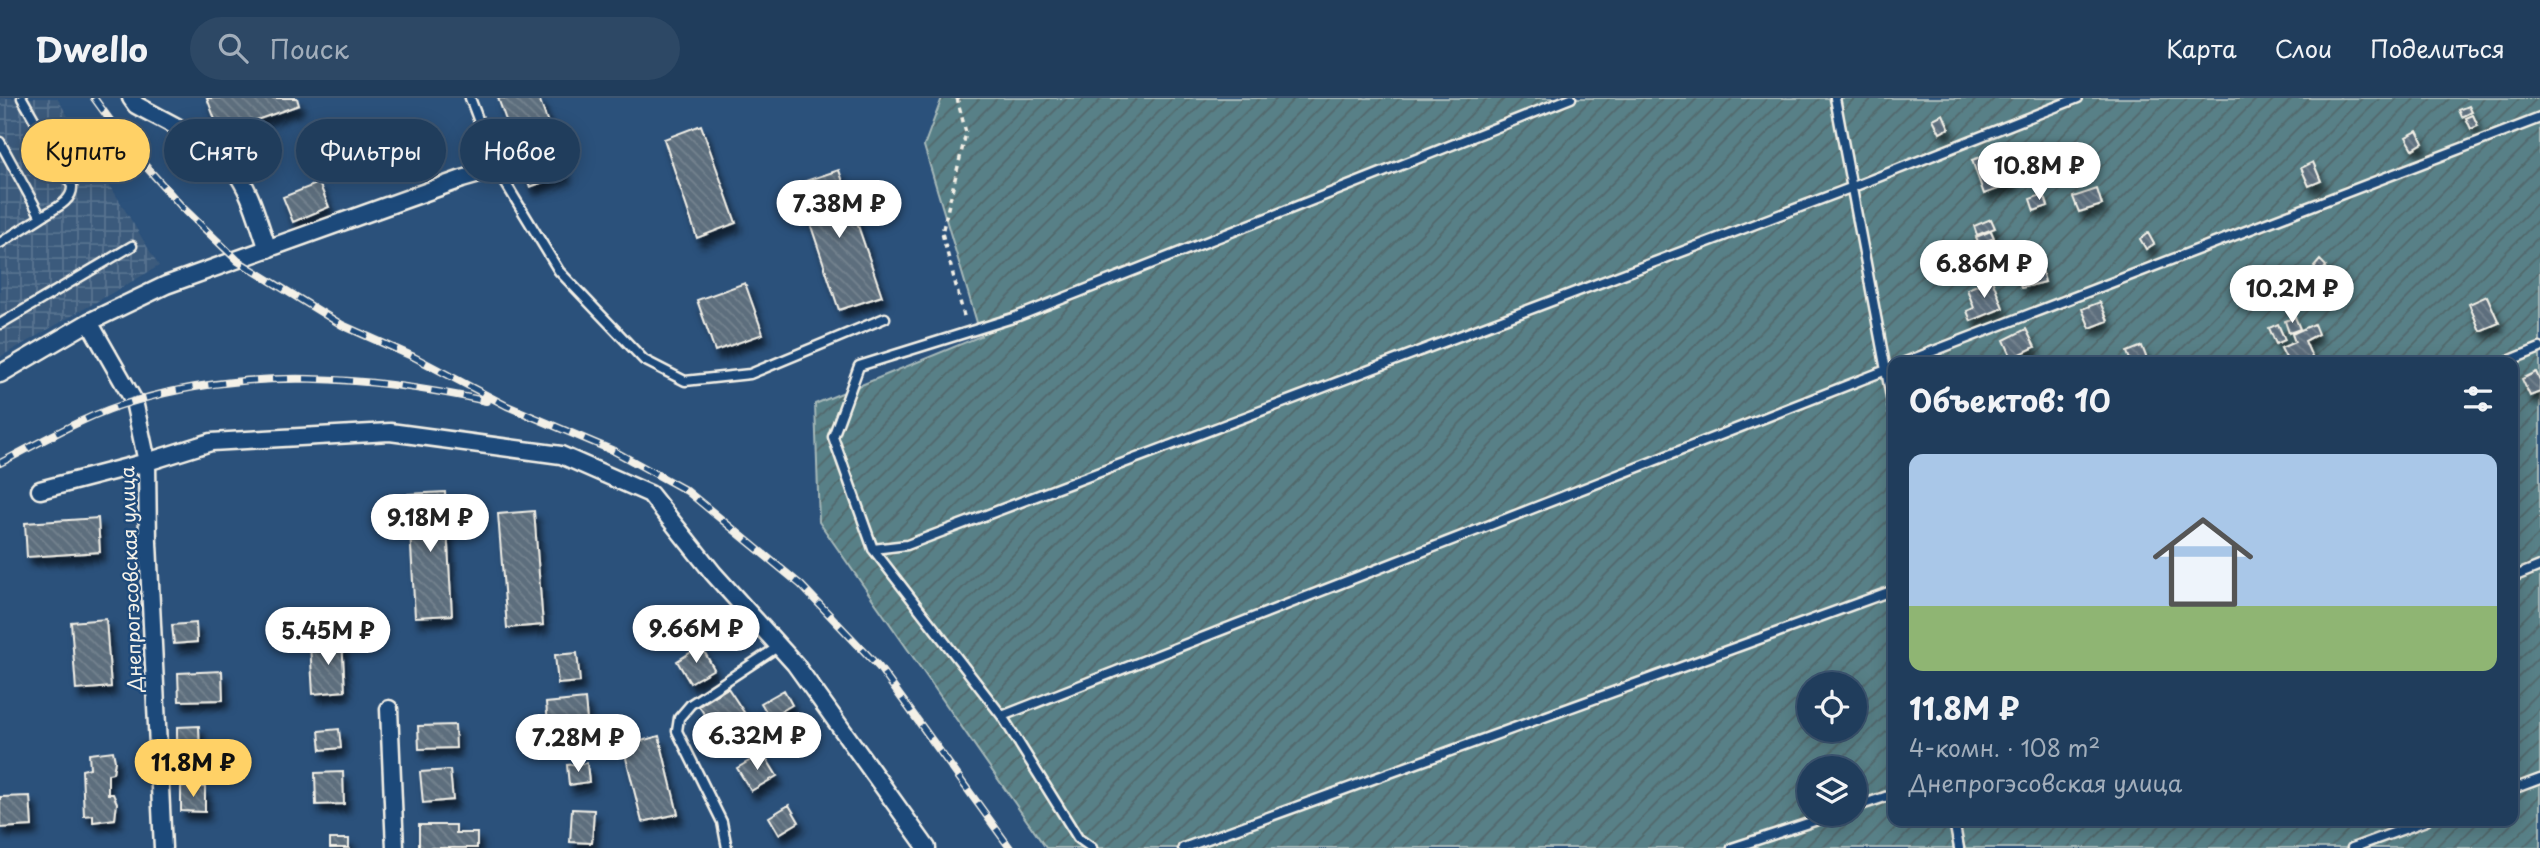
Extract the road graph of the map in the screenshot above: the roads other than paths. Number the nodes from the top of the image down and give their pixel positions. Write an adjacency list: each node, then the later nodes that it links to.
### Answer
1 (22, 98): 13 (lane)
2 (131, 98): 16 (street)
3 (470, 98): 8 (lane)
4 (1571, 98): 29 (lane)
5 (1835, 98): 12 (lane)
6 (2078, 98): 12 (lane)
7 (2540, 118): 21 (lane)
8 (478, 119)
9 (0, 142): 13 (lane)
10 (460, 179): 16 (street)
11 (504, 182): 17 (lane)
12 (1853, 187): 24 (lane); 29 (lane)
13 (41, 217): 14 (lane)
14 (1, 240)
15 (132, 246): 19 (lane)
16 (268, 249): 18 (street)
17 (885, 318)
18 (89, 322): 25 (street); 27 (street, Днепрогэсовская улица)
19 (0, 324)
20 (2540, 348): 22 (lane)
21 (1918, 357)
22 (2518, 357)
23 (1888, 368): 24 (lane)
24 (1884, 370): 26 (lane); 35 (lane)
25 (0, 374)
26 (1888, 387)
27 (147, 462): 28 (street); 33 (street); 43 (street, Днепрогэсовская улица)
28 (40, 490)
29 (873, 549): 35 (lane)
30 (2540, 566): 31 (lane)
31 (2518, 575)
32 (1888, 592): 48 (lane)
33 (779, 646): 45 (lane); 46 (street)
34 (389, 709): 44 (street)
35 (1002, 716): 47 (lane)
36 (2540, 779): 37 (lane)
37 (2518, 787)
38 (1888, 796): 39 (lane)
39 (1867, 803)
40 (1799, 826): 49 (lane)
41 (1955, 826): 50 (lane)
42 (2412, 826): 51 (lane)
43 (163, 848)
44 (395, 848)
45 (727, 848)
46 (927, 848)
47 (1092, 848)
48 (1183, 848)
49 (1732, 848)
50 (1959, 848)
51 (2353, 848)

